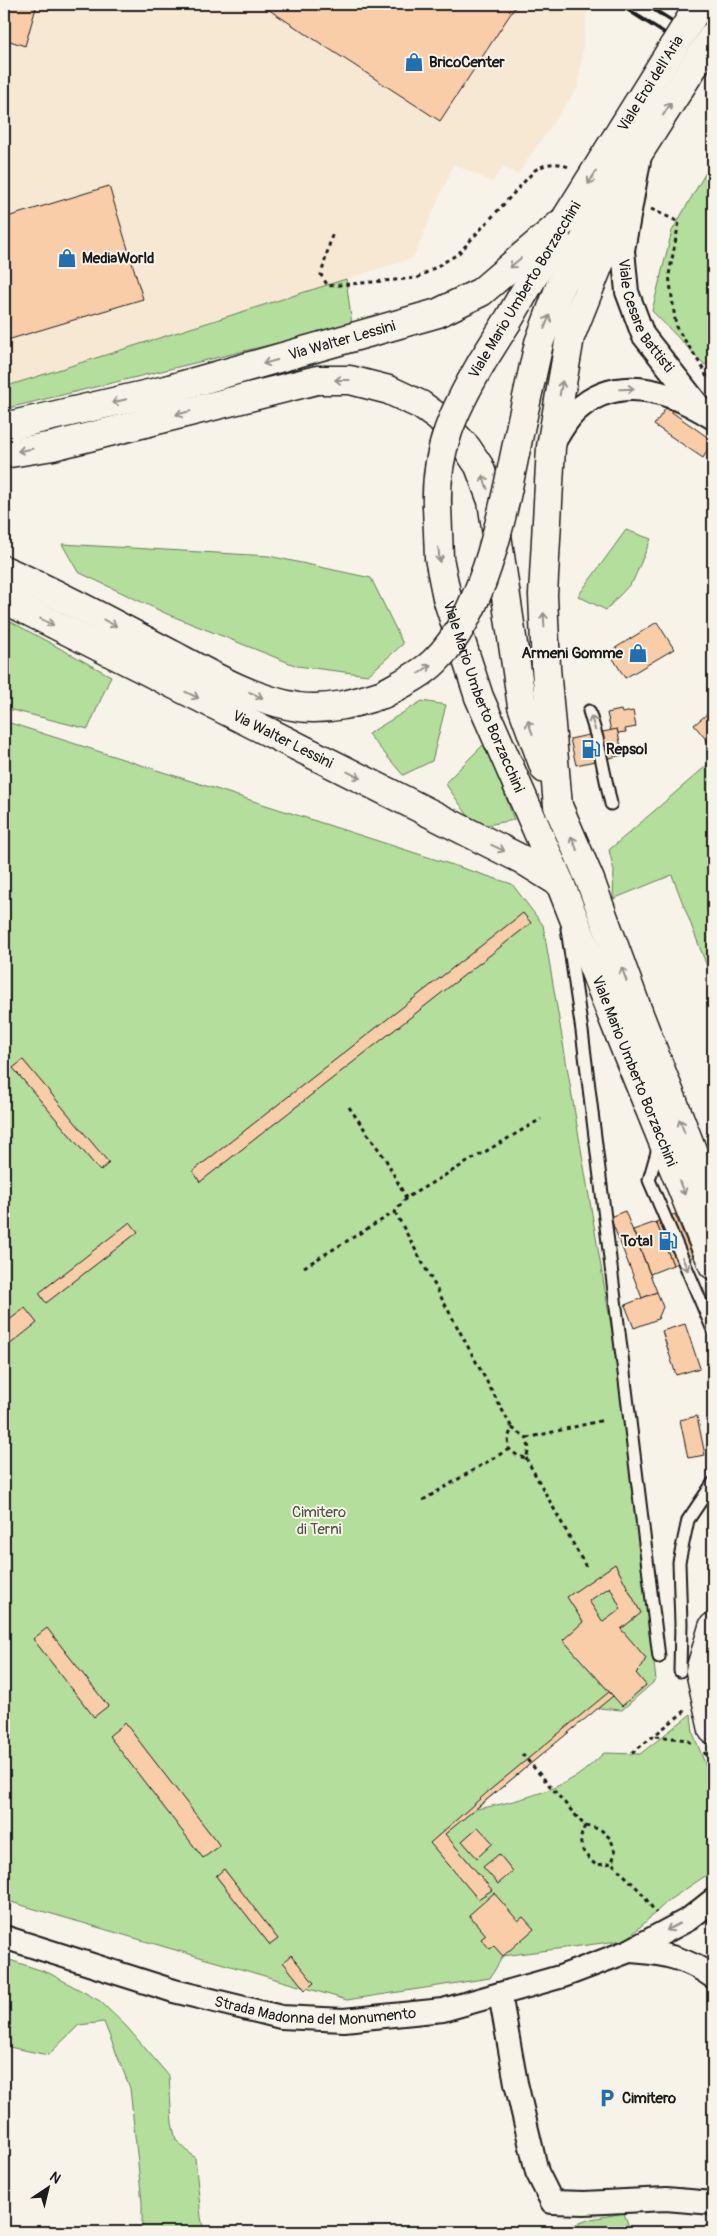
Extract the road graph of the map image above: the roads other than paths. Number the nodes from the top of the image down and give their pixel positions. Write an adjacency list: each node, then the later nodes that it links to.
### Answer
1 (700, 4): 3 (main road, Viale Eroi dell'Aria, bridge)
2 (713, 36): 4 (main road, Viale Eroi dell'Aria, one-way to 2, bridge)
3 (617, 137): 5 (main road, Viale Mario Umberto Borzacchini, one-way to 5, bridge)
4 (641, 151): 5 (main road, Viale Mario Umberto Borzacchini, bridge)
5 (596, 236): 6 (street, Viale Cesare Battisti); 7 (main road, Via Walter Lessini, one-way to 7); 8 (main road, Viale Mario Umberto Borzacchini, one-way to 5); 10 (main road, Via Walter Lessini, one-way to 5, bridge); 15 (main road, Viale Mario Umberto Borzacchini, one-way to 15, bridge)
6 (708, 415): 8 (street, Viale Cesare Battisti, one-way to 6)
7 (4, 427)
8 (551, 447): 14 (main road, Viale Mario Umberto Borzacchini, one-way to 8)
9 (4, 454): 14 (main road, Via Walter Lessini, one-way to 9)
10 (4, 570)
11 (4, 599): 15 (main road, Via Walter Lessini, one-way to 15)
12 (589, 711): 13 (lane, one-way to 12)
13 (611, 804)
14 (558, 806): 17 (main road, Viale Mario Umberto Borzacchini, one-way to 14)
15 (560, 883): 16 (main road, Viale Mario Umberto Borzacchini); 23 (lane)
16 (661, 1136): 18 (main road, Viale Mario Umberto Borzacchini, one-way to 18); 19 (lane, one-way to 19)
17 (713, 1204)
18 (713, 1265)
19 (709, 1309): 20 (lane)
20 (713, 1330)
21 (713, 1483): 24 (lane)
22 (713, 1628): 25 (main road)
23 (659, 1657)
24 (680, 1672)
25 (703, 1741)
26 (713, 1900): 28 (street, Strada Madonna del Monumento, one-way to 28)
27 (4, 1937): 30 (street, Strada Madonna del Monumento)
28 (629, 1951): 29 (street, Strada Madonna del Monumento); 30 (street, Strada Madonna del Monumento)
29 (713, 1977)
30 (500, 1994): 31 (street)
31 (713, 2203)

